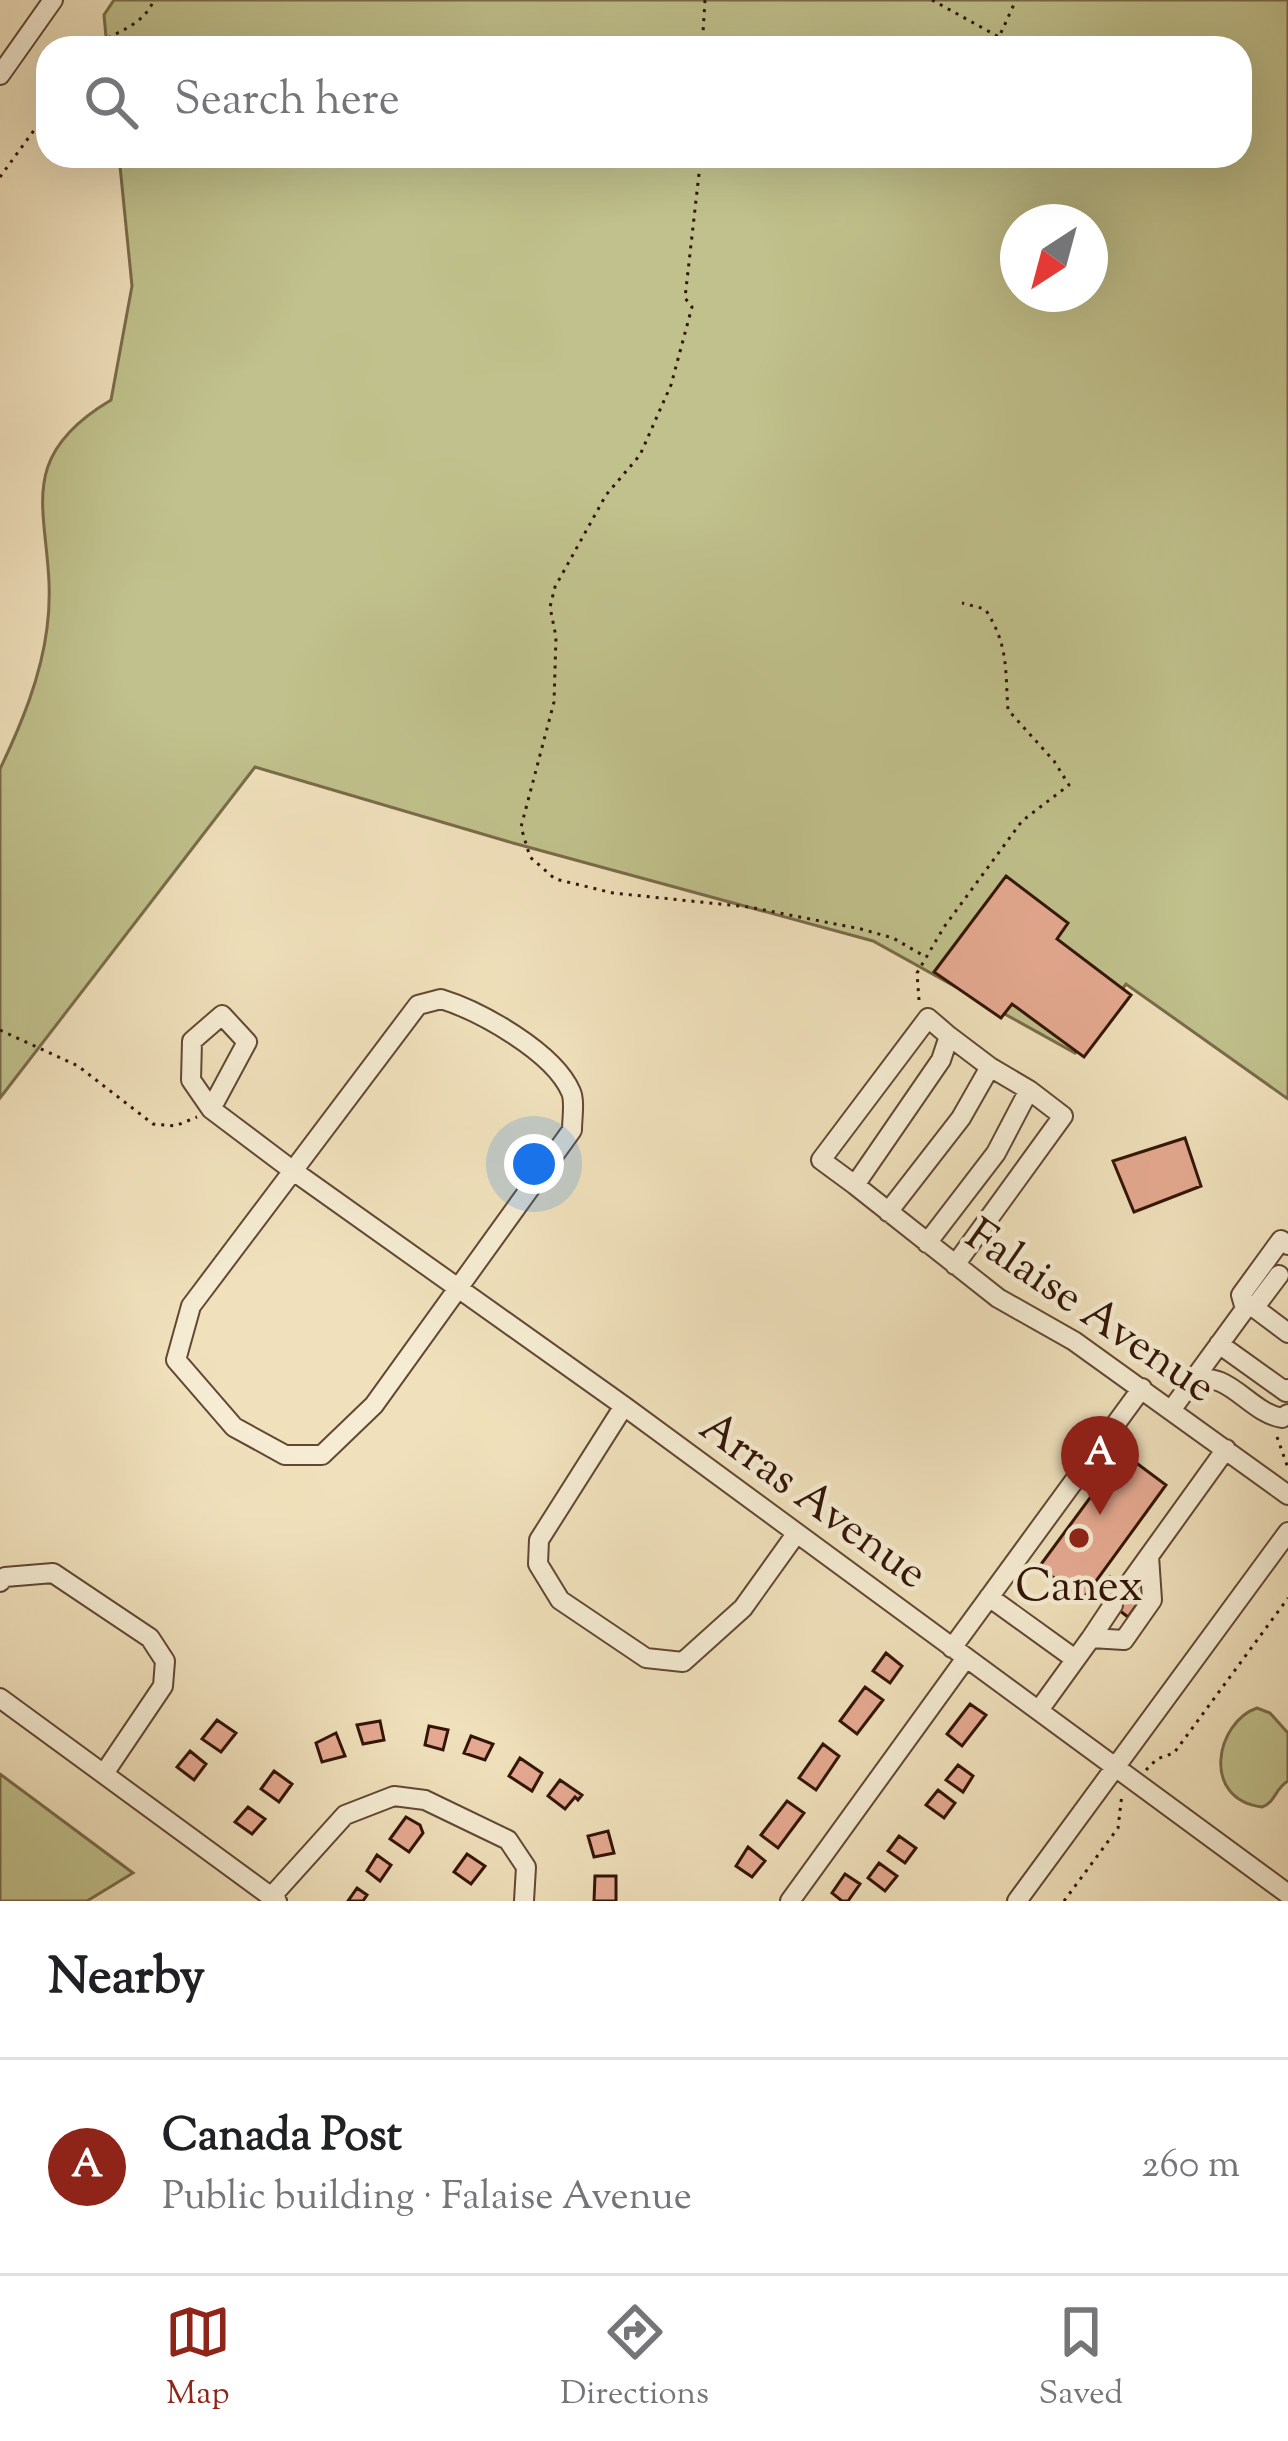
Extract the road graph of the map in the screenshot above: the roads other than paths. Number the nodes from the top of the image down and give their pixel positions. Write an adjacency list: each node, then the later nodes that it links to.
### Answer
1 (53, 0): 2 (street)
2 (0, 75)
3 (950, 1036): 4 (street); 8 (street); 8 (street)
4 (990, 1066): 5 (street); 9 (street)
5 (1029, 1090): 10 (street); 12 (street)
6 (211, 1109): 7 (street, Arras Avenue)
7 (292, 1170): 14 (street, Arras Avenue); 14 (street); 14 (street)
8 (855, 1185): 9 (street, Falaise Avenue)
9 (888, 1212): 10 (street, Falaise Avenue)
10 (928, 1243): 12 (street, Falaise Avenue)
11 (1288, 1245): 15 (street)
12 (955, 1265): 19 (street, Falaise Avenue)
13 (1279, 1275): 15 (street)
14 (459, 1291): 21 (street, Arras Avenue)
15 (1249, 1307): 16 (street); 17 (street)
16 (1288, 1333)
17 (1219, 1344): 18 (street); 20 (street)
18 (1192, 1382): 22 (street); 23 (street)
19 (1142, 1388): 22 (street, Falaise Avenue); 30 (street)
20 (1288, 1389)
21 (624, 1406): 27 (street, Arras Avenue); 27 (street)
22 (1172, 1409): 24 (street, Falaise Avenue)
23 (1282, 1416)
24 (1226, 1449): 25 (street, Falaise Avenue); 28 (street)
25 (1288, 1495)
26 (1288, 1532): 36 (street)
27 (796, 1534): 32 (street, Arras Avenue)
28 (1149, 1556): 31 (street); 31 (street)
29 (0, 1582): 37 (street)
30 (989, 1597): 32 (street); 33 (street)
31 (1096, 1630): 33 (street)
32 (959, 1653): 35 (street, Arras Avenue); 41 (street)
33 (1075, 1659): 35 (street)
34 (0, 1698): 37 (street)
35 (1039, 1710): 36 (street, Arras Avenue)
36 (1116, 1765): 38 (street, Arras Avenue); 42 (street)
37 (105, 1772): 39 (street)
38 (1288, 1894)
39 (274, 1899): 40 (street)
40 (524, 1901)
41 (790, 1901)
42 (1017, 1901)

